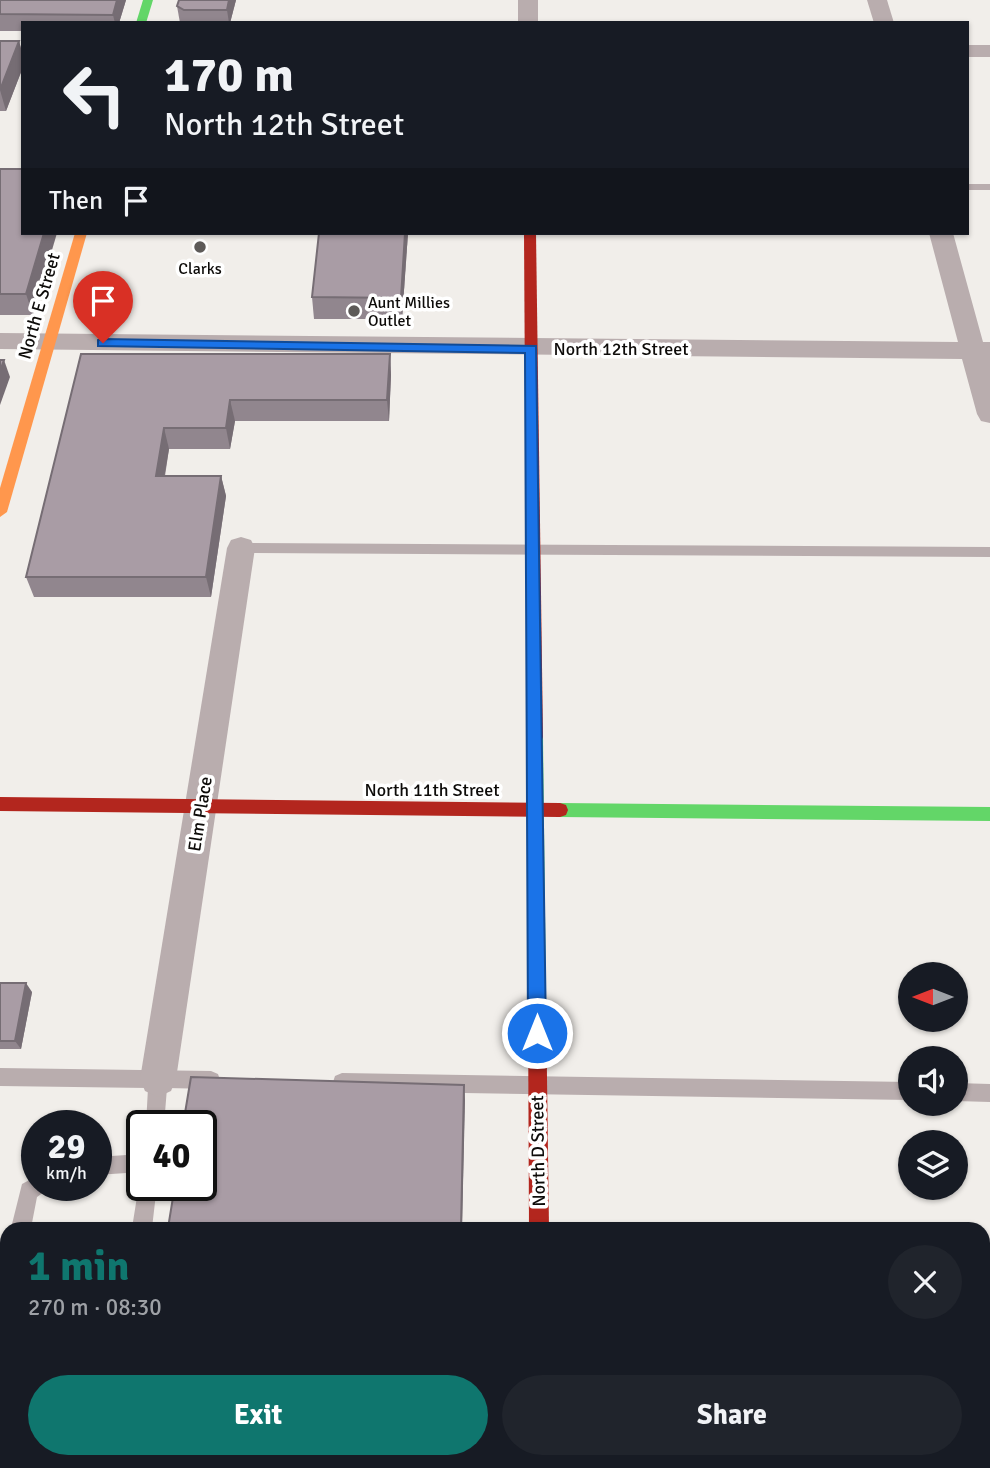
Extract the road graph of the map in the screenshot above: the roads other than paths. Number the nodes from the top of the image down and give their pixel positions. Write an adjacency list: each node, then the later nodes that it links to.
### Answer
1 (148, 0): 4 (street)
2 (528, 0): 5 (street)
3 (877, 0): 6 (street)
4 (142, 21)
5 (528, 21)
6 (883, 21)
7 (969, 51): 8 (street)
8 (990, 51)
9 (969, 187): 10 (lane)
10 (990, 187)
11 (80, 235): 15 (street, North E Street)
12 (530, 235): 16 (street, North D Street)
13 (941, 235): 17 (street)
14 (0, 341): 15 (street, North 12th Street)
15 (49, 342): 16 (street, North 12th Street); 19 (street, North E Street)
16 (531, 349): 17 (street, North 12th Street); 21 (street, North D Street)
17 (981, 351): 18 (street)
18 (990, 414)
19 (0, 512)
20 (241, 548): 21 (lane); 24 (street, Elm Place)
21 (533, 548): 22 (lane); 25 (street, North D Street)
22 (990, 552)
23 (0, 804): 24 (street, North 11th Street)
24 (200, 808): 25 (street, North 11th Street); 28 (street, Elm Place)
25 (535, 810): 26 (street, North 11th Street); 31 (street, North D Street)
26 (990, 814)
27 (0, 1077): 28 (lane)
28 (158, 1079): 29 (lane); 35 (lane)
29 (227, 1080)
30 (323, 1082): 31 (lane)
31 (537, 1085): 32 (lane); 40 (street, North D Street)
32 (898, 1091)
33 (968, 1092): 34 (lane)
34 (990, 1093)
35 (156, 1110)
36 (27, 1201): 38 (lane)
37 (145, 1201): 39 (lane)
38 (22, 1222)
39 (143, 1222)
40 (539, 1222)

